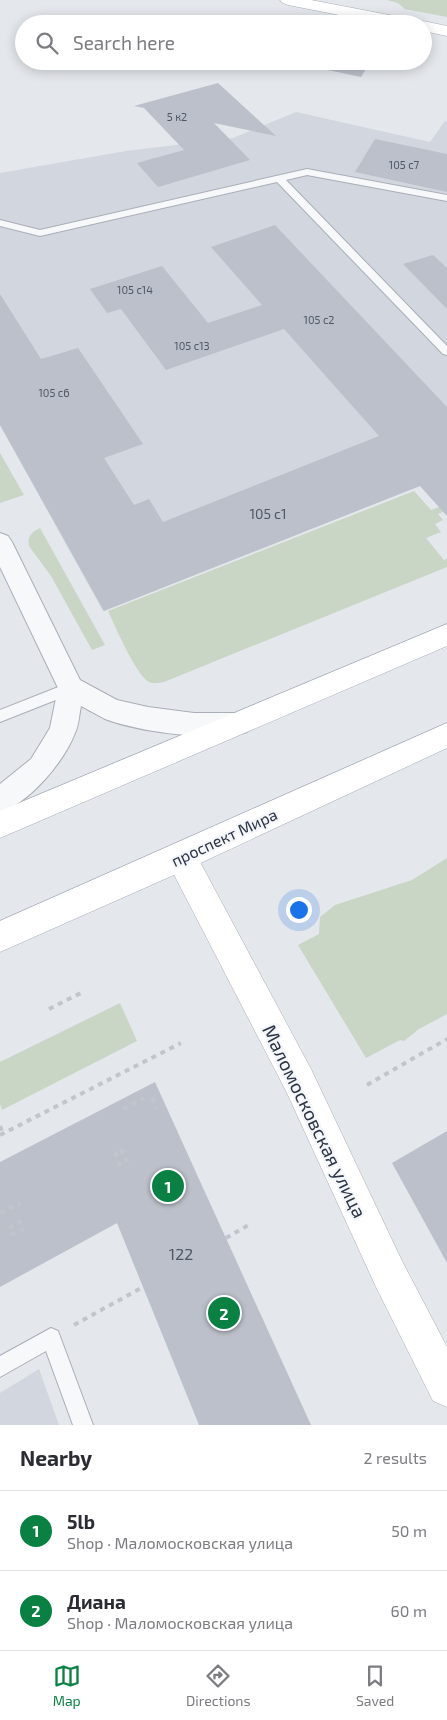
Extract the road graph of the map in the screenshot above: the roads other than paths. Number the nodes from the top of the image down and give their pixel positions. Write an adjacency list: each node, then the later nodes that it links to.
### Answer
1 (288, 0): 2 (main road)
2 (364, 15)
3 (432, 28): 4 (main road)
4 (447, 31)
5 (279, 178): 6 (lane); 7 (lane); 8 (lane)
6 (447, 198)
7 (0, 223)
8 (447, 352)
9 (1, 547): 11 (street)
10 (447, 635): 13 (main road)
11 (71, 688): 12 (lane); 13 (street); 15 (street)
12 (0, 716)
13 (238, 724): 16 (main road)
14 (447, 735): 17 (main road, проспект Мира)
15 (0, 801)
16 (0, 825)
17 (181, 857): 18 (main road, проспект Мира); 20 (main road, Маломосковская улица)
18 (0, 937)
19 (0, 1367): 21 (lane)
20 (447, 1387)
21 (83, 1425)

